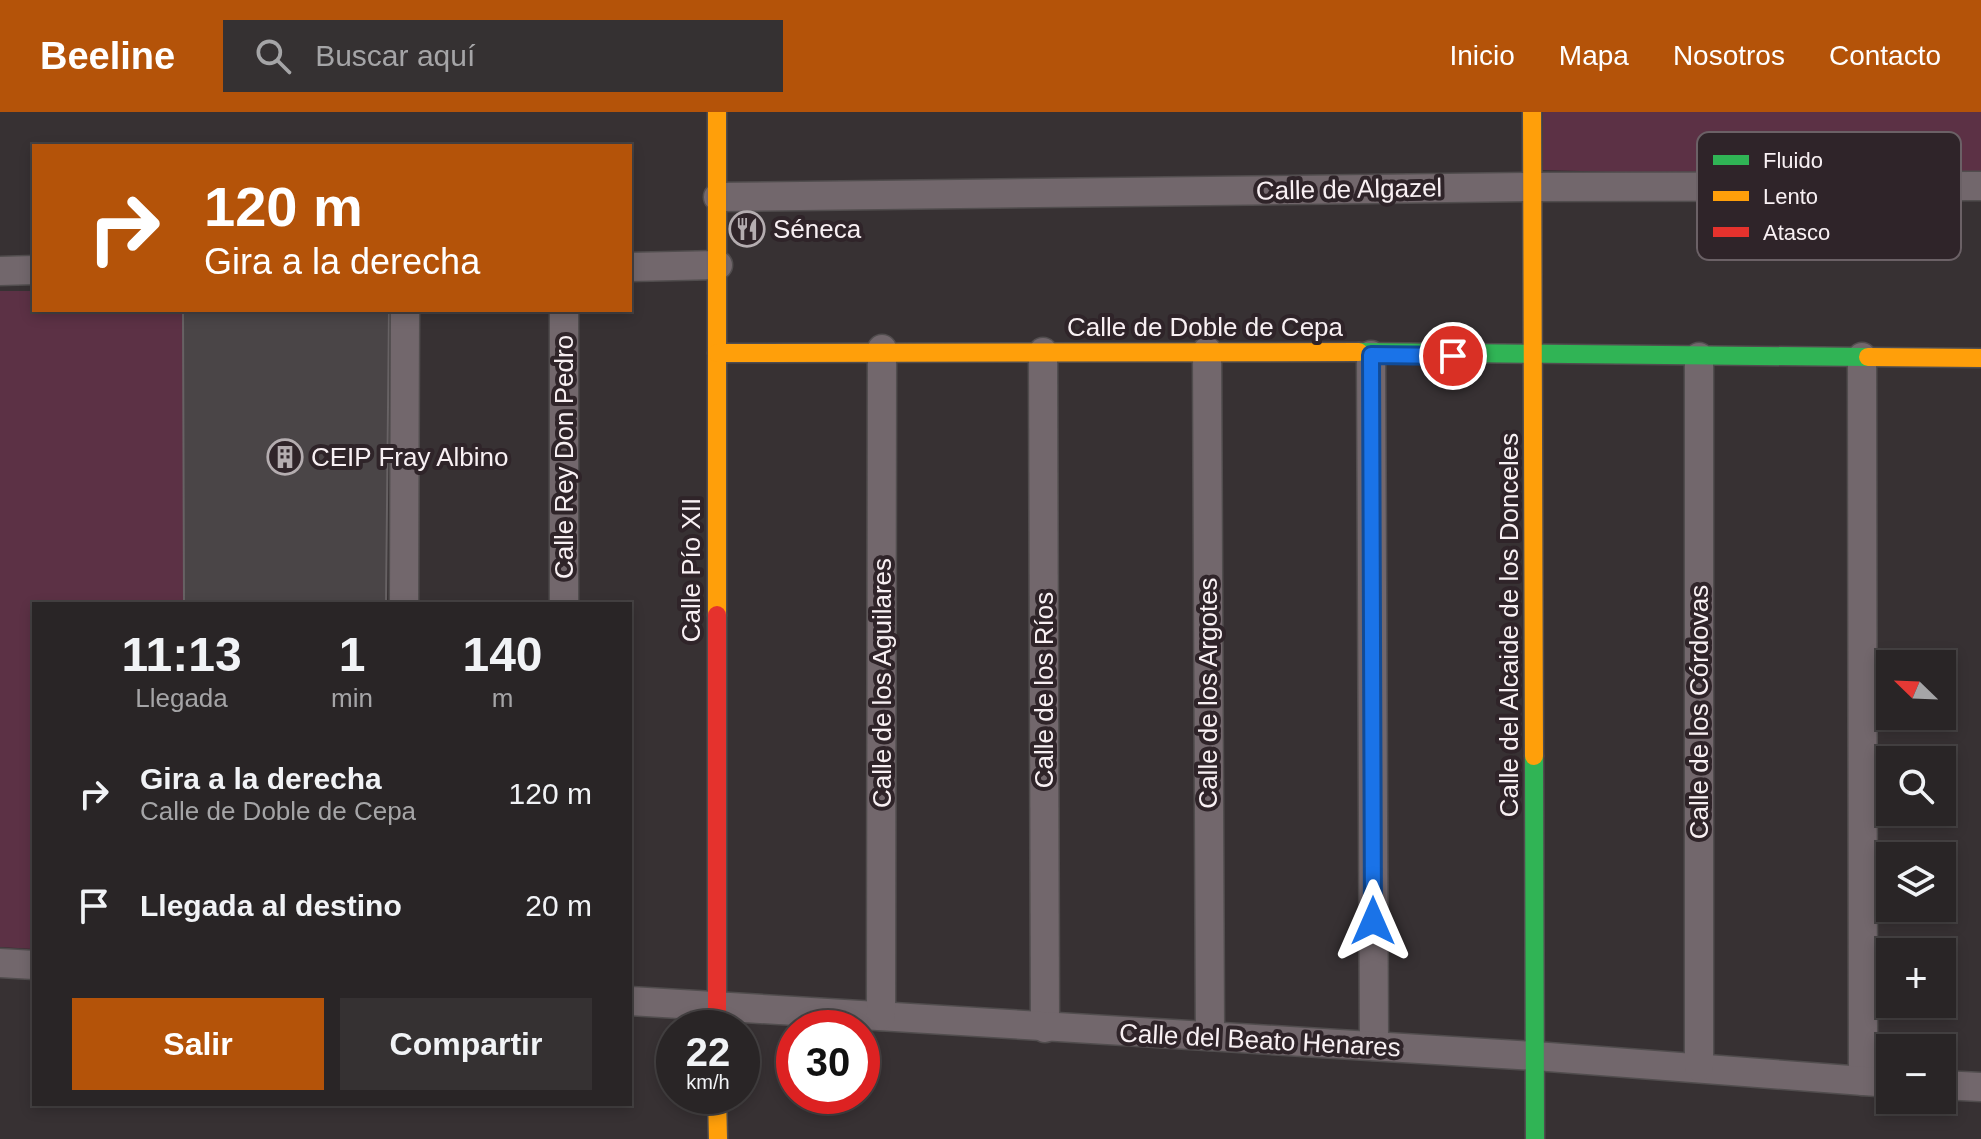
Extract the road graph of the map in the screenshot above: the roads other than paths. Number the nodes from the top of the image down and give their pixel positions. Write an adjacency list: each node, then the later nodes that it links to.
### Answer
1 (717, 112): 7 (street, Calle Pío XII)
2 (1532, 112): 5 (street, Calle del Alcaide de los Donceles)
3 (1961, 186): 4 (street, Calle de Algazel)
4 (1981, 186)
5 (1532, 187): 6 (street, Calle de Algazel); 7 (street, Calle de Algazel); 19 (street, Calle del Alcaide de los Donceles)
6 (1697, 187)
7 (718, 197): 8 (street, Calle Pío XII)
8 (718, 265): 9 (street); 17 (street, Calle Pío XII)
9 (632, 267)
10 (32, 270): 11 (street)
11 (0, 271)
12 (405, 312): 23 (street)
13 (564, 312): 24 (street, Calle Rey Don Pedro)
14 (882, 349): 16 (street, Calle de Doble de Cepa); 17 (street, Calle de Doble de Cepa); 31 (street, Calle de los Aguilares)
15 (1207, 351): 16 (street, Calle de Doble de Cepa); 18 (street, Calle de Doble de Cepa); 33 (street, Calle de los Argotes)
16 (1043, 352): 32 (street, Calle de los Ríos)
17 (717, 353): 29 (street, Calle Pío XII)
18 (1371, 355): 19 (street, Calle de Doble de Cepa); 34 (street)
19 (1536, 356): 20 (street, Calle de Doble de Cepa); 35 (street, Calle del Alcaide de los Donceles)
20 (1699, 357): 21 (street, Calle de Doble de Cepa); 36 (street, Calle de los Córdovas)
21 (1862, 357): 22 (street, Calle de Doble de Cepa); 37 (street)
22 (1981, 358)
23 (404, 602)
24 (564, 602)
25 (0, 963): 26 (street)
26 (32, 965)
27 (632, 1001): 28 (street, Calle del Beato Henares)
28 (682, 1010)
29 (717, 1010)
30 (760, 1016): 31 (street, Calle del Beato Henares)
31 (881, 1016): 32 (street, Calle del Beato Henares)
32 (1045, 1028): 33 (street, Calle del Beato Henares)
33 (1210, 1036): 34 (street, Calle del Beato Henares)
34 (1374, 1046): 35 (street, Calle del Beato Henares)
35 (1535, 1056): 36 (street, Calle del Beato Henares); 42 (street, Calle del Alcaide de los Donceles)
36 (1699, 1067): 37 (street, Calle del Beato Henares)
37 (1876, 1082)
38 (1956, 1086): 39 (street)
39 (1981, 1087)
40 (717, 1114): 41 (street)
41 (718, 1139)
42 (1535, 1139)

